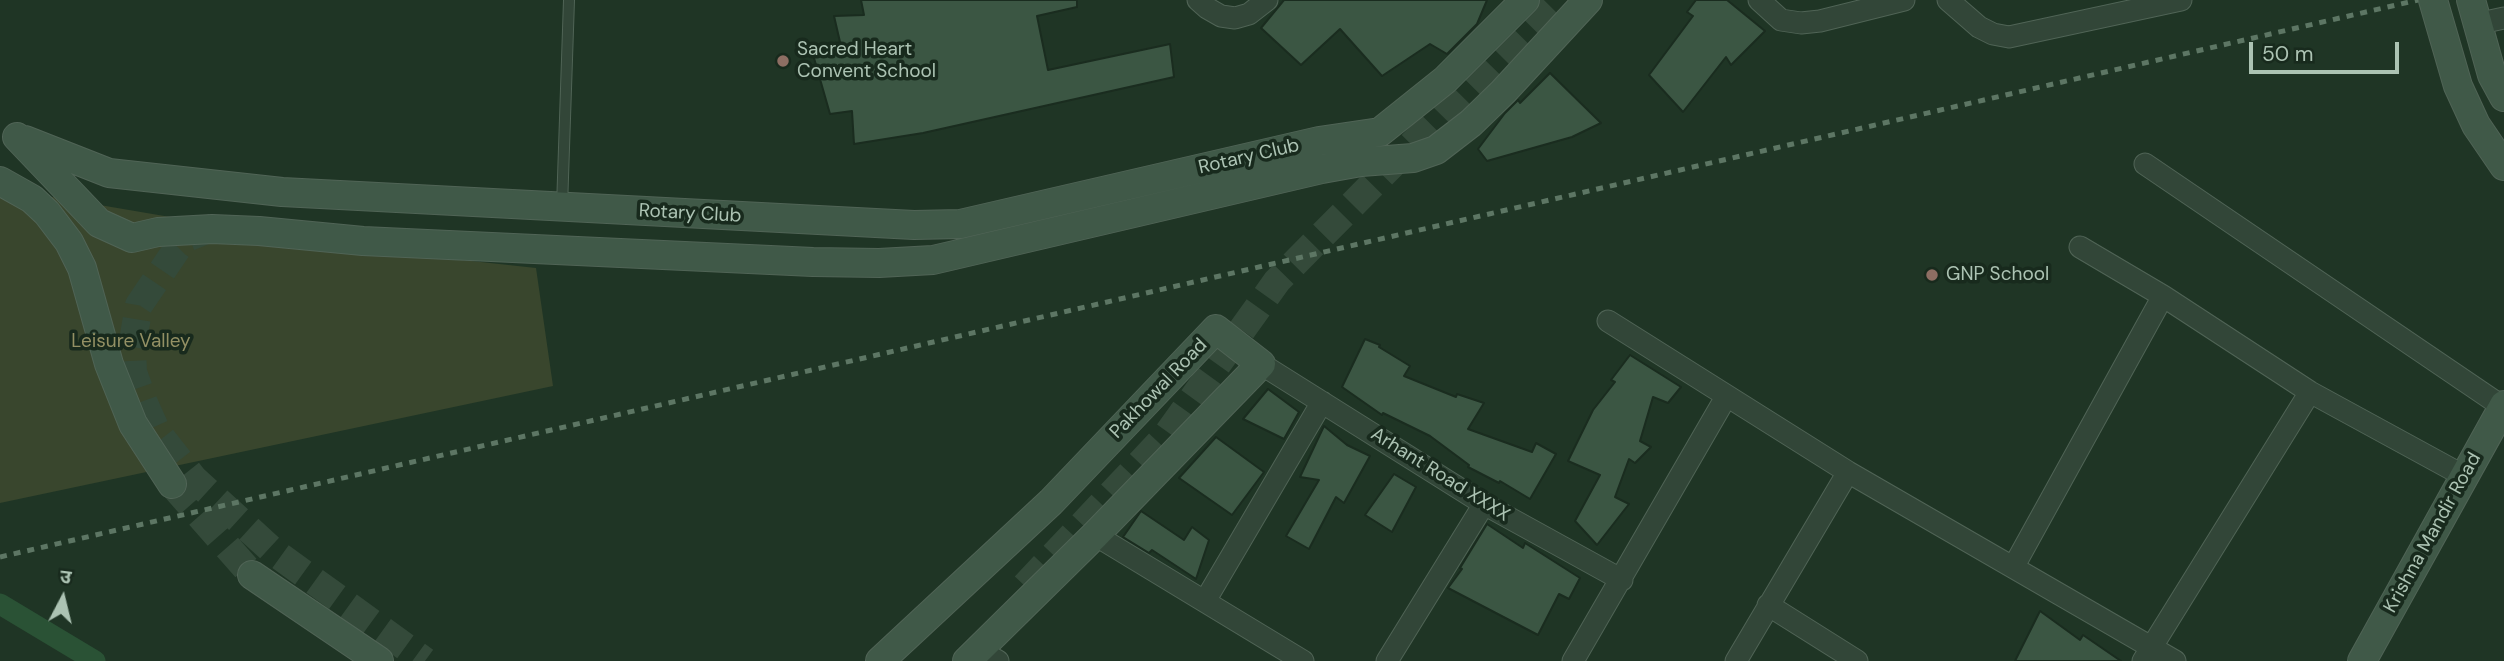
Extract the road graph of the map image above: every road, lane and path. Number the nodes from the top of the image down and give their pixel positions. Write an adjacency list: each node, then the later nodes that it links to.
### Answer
1 (569, 0): 20 (lane)
2 (1198, 0): 3 (street)
3 (1267, 0)
4 (1525, 0): 15 (street, Rotary Club)
5 (1588, 0): 18 (street)
6 (1759, 0): 7 (street)
7 (1904, 0)
8 (1948, 0): 9 (street)
9 (2181, 0)
10 (2433, 0): 17 (street)
11 (2474, 12): 12 (street); 13 (street)
12 (2504, 18)
13 (2504, 97)
14 (8, 134): 18 (street); 20 (street, Rotary Club)
15 (1319, 141): 18 (street); 22 (street, Rotary Club)
16 (2145, 164): 30 (street)
17 (2504, 166)
18 (1322, 169)
19 (0, 181): 33 (street)
20 (562, 207): 22 (street, Rotary Club)
21 (265, 218): 22 (street)
22 (960, 224)
23 (2080, 247): 24 (street)
24 (2163, 296): 27 (street); 36 (street)
25 (1608, 321): 28 (street)
26 (1261, 364): 29 (street, Arhant Road XXXX); 35 (street); 45 (street, Pakhowal Road)
27 (2310, 392): 32 (street); 41 (street)
28 (1726, 397): 31 (street); 38 (street)
29 (1322, 402): 34 (street, Arhant Road XXXX); 39 (street)
30 (2503, 406): 32 (street, Krishna Mandir Road)
31 (1849, 472): 36 (street); 40 (street)
32 (2464, 476): 51 (street, Krishna Mandir Road)
33 (172, 484)
34 (1484, 504): 38 (street, Arhant Road XXXX); 47 (street)
35 (1095, 535): 39 (street); 42 (street)
36 (2014, 566): 41 (street)
37 (252, 575): 44 (street)
38 (1622, 580): 43 (street)
39 (1205, 601): 46 (street)
40 (1768, 605): 48 (street); 49 (street)
41 (2147, 654): 50 (street)
42 (981, 657)
43 (1577, 660)
44 (379, 661)
45 (880, 661)
46 (1303, 661)
47 (1387, 661)
48 (1736, 661)
49 (1857, 661)
50 (2175, 661)
51 (2362, 661)

